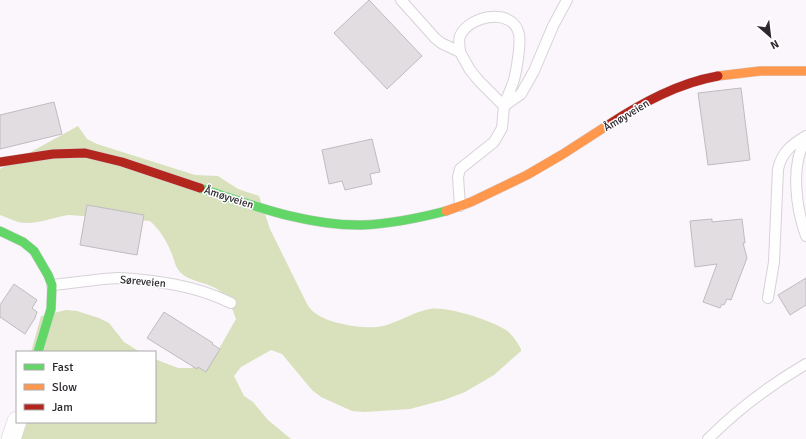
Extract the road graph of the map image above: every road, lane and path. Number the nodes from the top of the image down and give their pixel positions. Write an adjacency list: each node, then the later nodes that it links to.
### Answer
1 (401, 0): 3 (lane)
2 (567, 0): 5 (lane)
3 (460, 52): 5 (lane); 5 (lane)
4 (806, 71): 9 (main road, Åmøyveien)
5 (504, 106): 9 (lane)
6 (806, 136): 13 (lane)
7 (806, 139): 11 (lane)
8 (0, 162): 9 (main road, Åmøyveien)
9 (460, 206)
10 (0, 231): 12 (main road)
11 (806, 236)
12 (52, 285): 14 (lane, Søreveien); 15 (main road)
13 (768, 298)
14 (231, 303)
15 (38, 351)
16 (806, 364): 19 (lane)
17 (16, 423): 18 (street)
18 (11, 439)
19 (708, 439)

